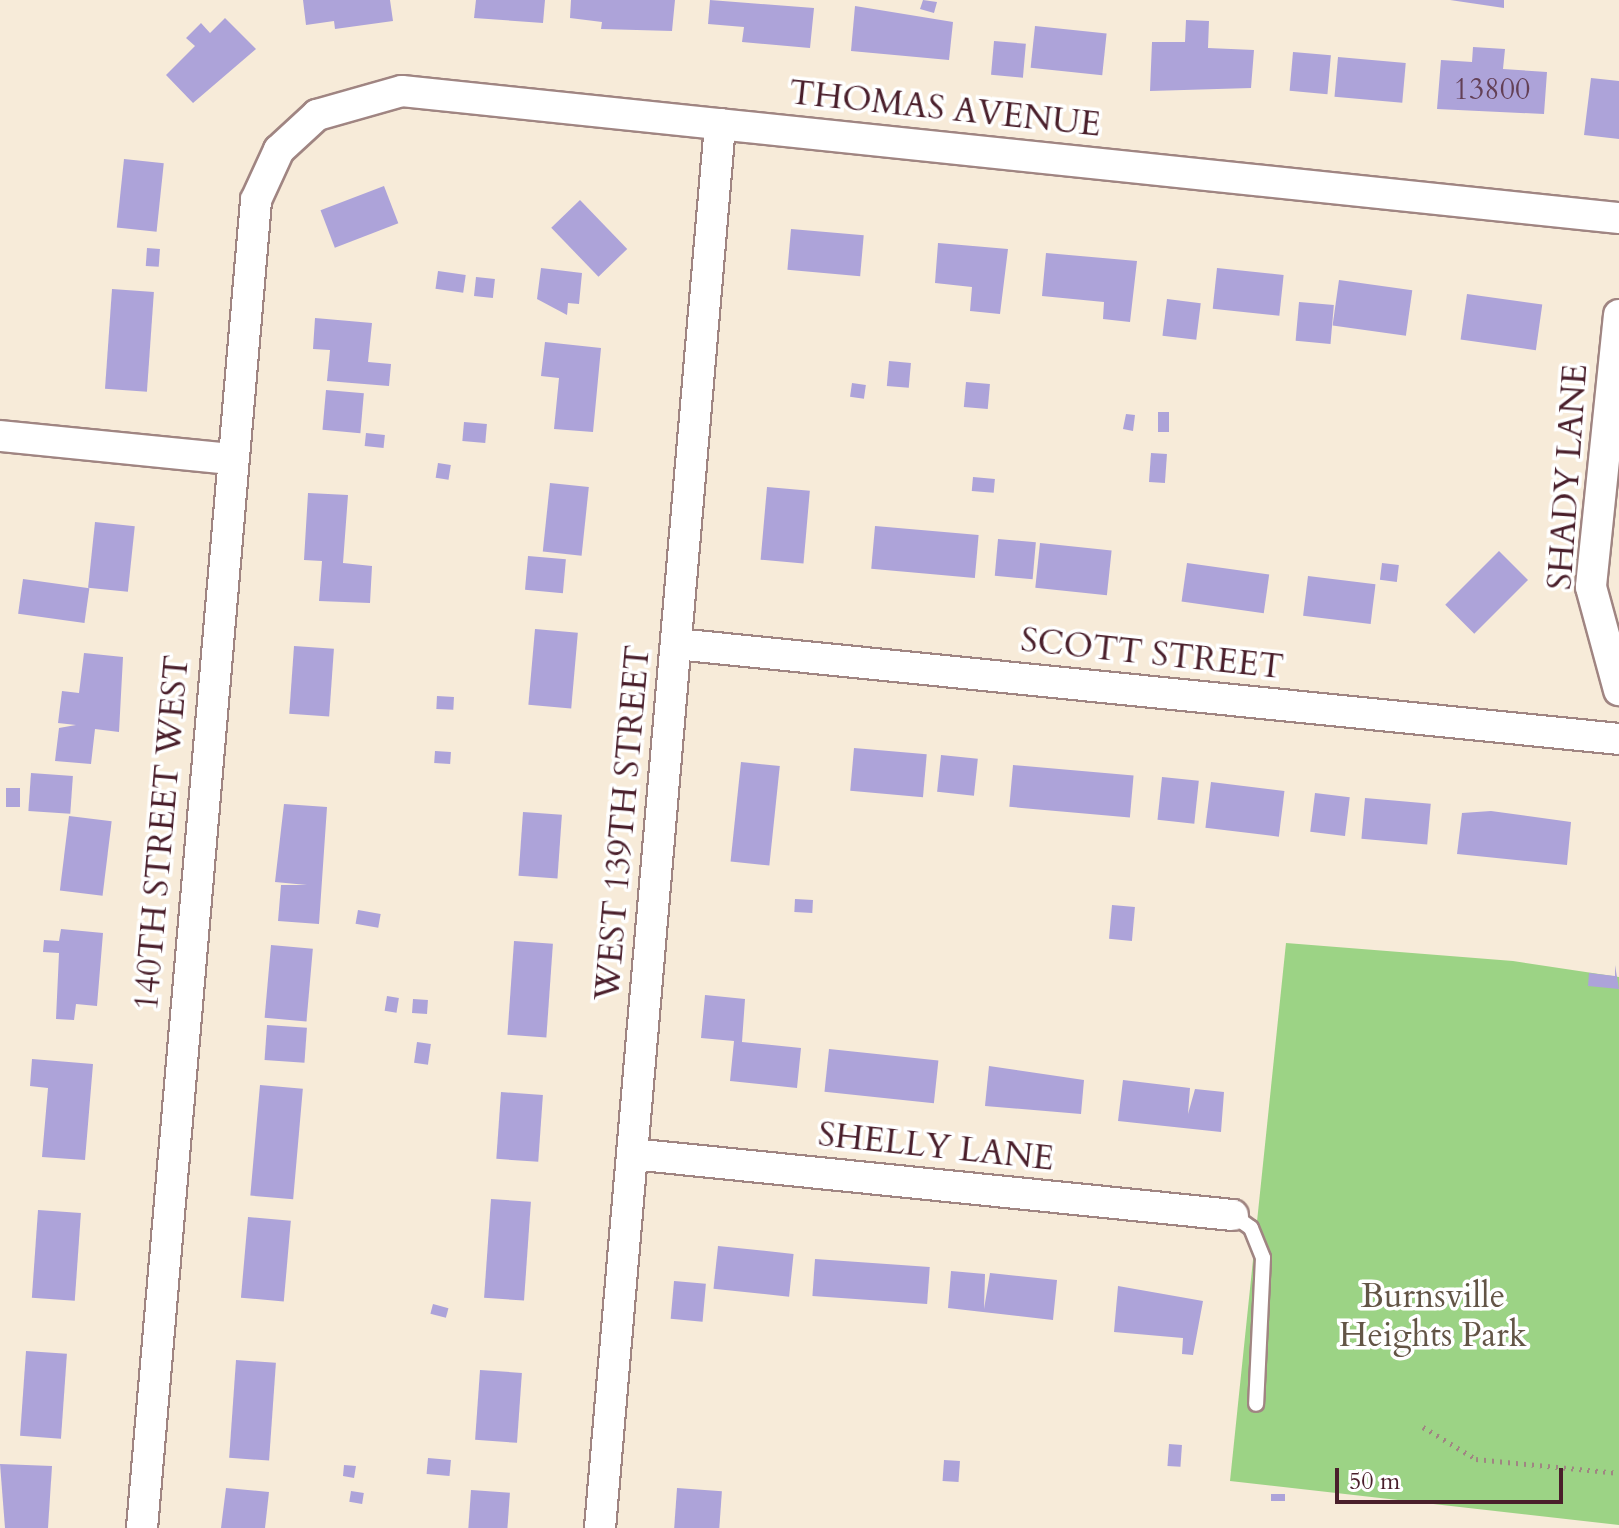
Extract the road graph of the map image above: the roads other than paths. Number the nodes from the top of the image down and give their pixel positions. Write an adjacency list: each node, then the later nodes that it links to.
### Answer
1 (720, 124): 2 (street, THOMAS AVENUE); 3 (street, THOMAS AVENUE); 7 (street, WEST 139TH STREET)
2 (279, 150): 6 (street, 140TH STREET WEST)
3 (1619, 218)
4 (1619, 315): 8 (street, SHADY LANE)
5 (0, 436): 6 (street)
6 (231, 459): 13 (street, 140TH STREET WEST)
7 (676, 644): 9 (street, SCOTT STREET); 10 (street, WEST 139TH STREET)
8 (1619, 690)
9 (1619, 739)
10 (632, 1154): 11 (street, SHELLY LANE); 14 (street, WEST 139TH STREET)
11 (1233, 1215): 12 (lane)
12 (1256, 1404)
13 (142, 1528)
14 (600, 1528)

